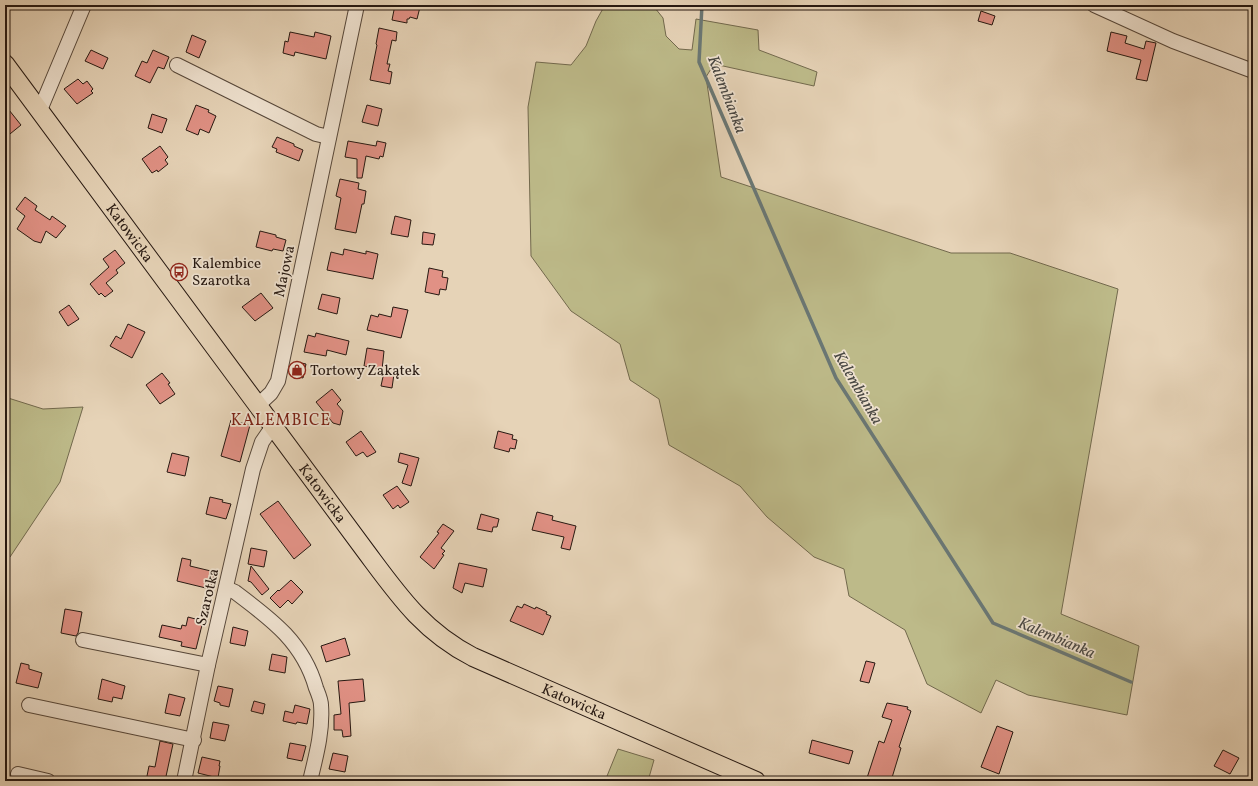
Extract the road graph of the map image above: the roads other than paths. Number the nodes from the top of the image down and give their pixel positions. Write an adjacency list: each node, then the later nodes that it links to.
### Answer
1 (84, 5): 7 (street)
2 (356, 5): 8 (street, Majowa)
3 (1094, 5): 6 (street)
4 (5, 64): 7 (main road, Katowicka)
5 (176, 65): 8 (street)
6 (1253, 71)
7 (40, 110): 9 (main road, Katowicka)
8 (329, 137): 9 (street, Majowa)
9 (258, 405): 10 (main road, Katowicka)
10 (273, 426): 11 (street, Szarotka); 20 (main road, Katowicka)
11 (226, 588): 13 (street, Szarotka); 19 (street)
12 (82, 640): 13 (street)
13 (208, 665): 15 (street, Szarotka)
14 (29, 705): 15 (street)
15 (194, 740): 18 (street, Szarotka)
16 (18, 774): 17 (street)
17 (48, 781)
18 (184, 781)
19 (310, 781)
20 (756, 781)

